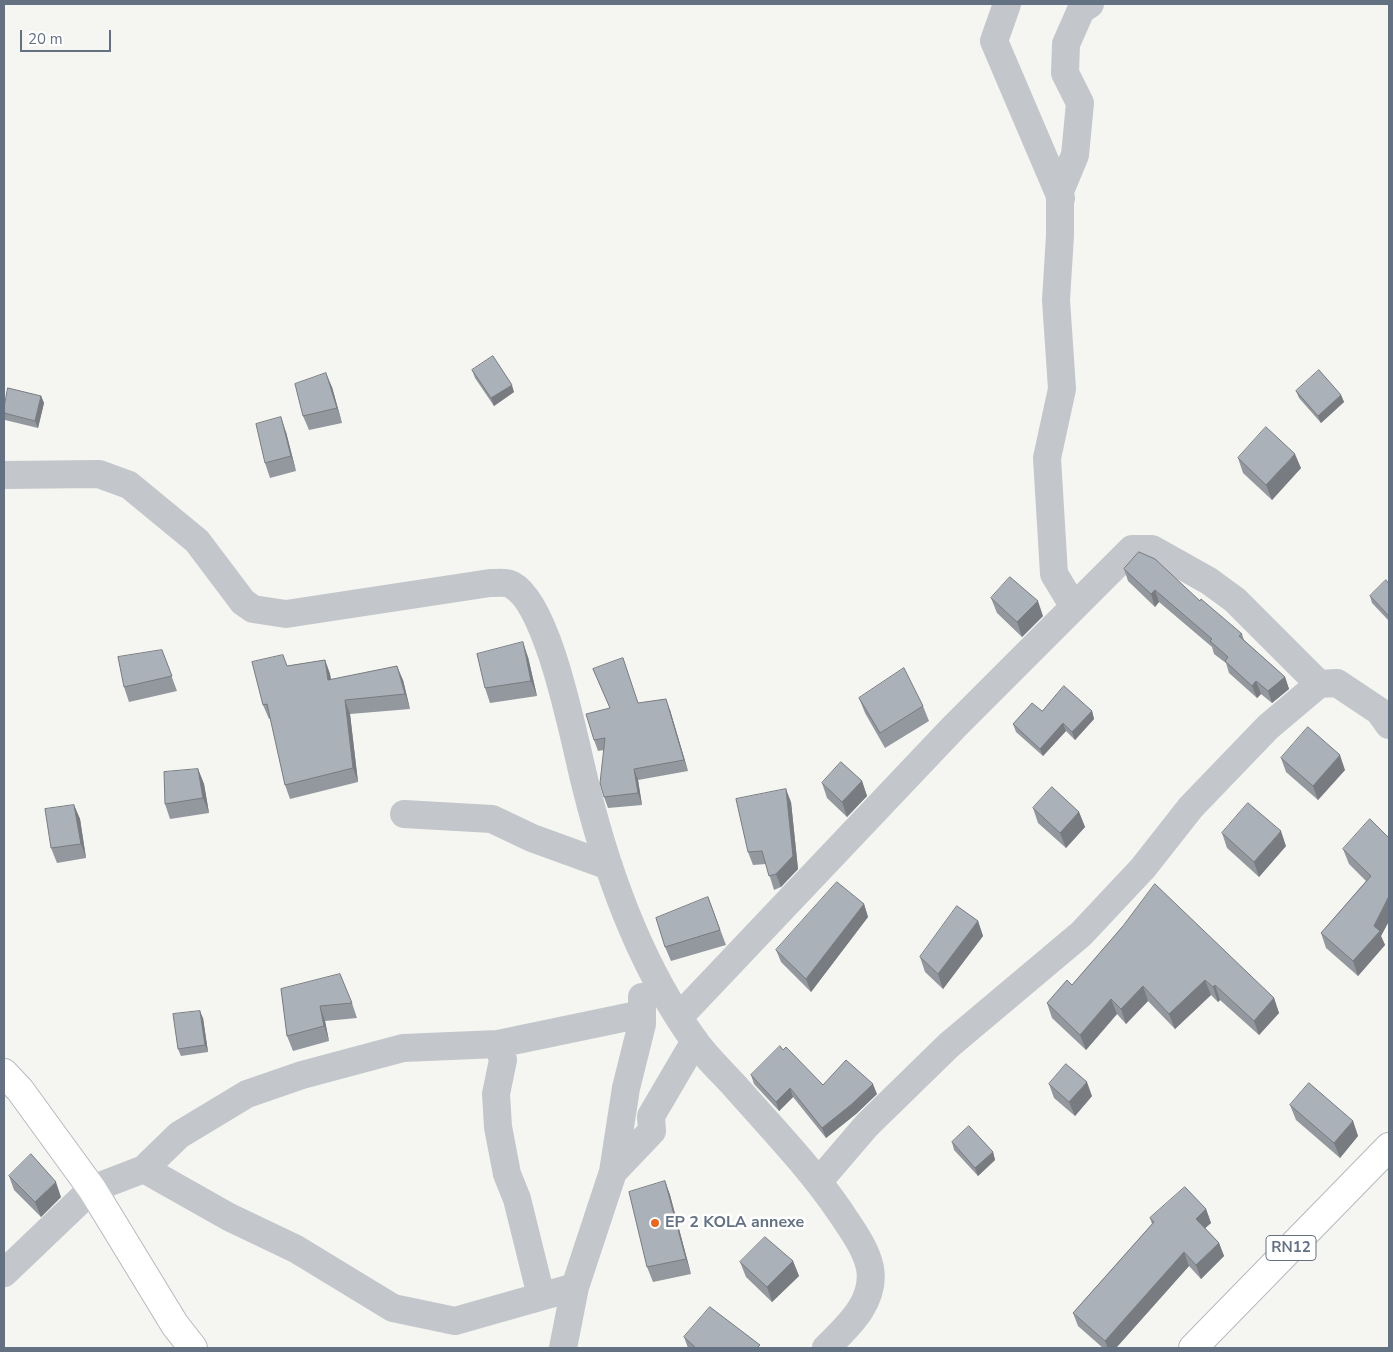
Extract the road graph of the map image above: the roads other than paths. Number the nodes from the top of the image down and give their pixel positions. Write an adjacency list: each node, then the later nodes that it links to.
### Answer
1 (1007, 4): 3 (street)
2 (1090, 4): 3 (street)
3 (1060, 198): 5 (street)
4 (4, 475): 9 (street)
5 (1074, 607): 6 (street); 12 (street)
6 (1319, 684): 7 (street); 19 (street)
7 (1389, 725)
8 (404, 814): 9 (street)
9 (608, 866): 10 (street)
10 (641, 948): 11 (street); 12 (street)
11 (642, 1014): 14 (street); 18 (street)
12 (679, 1017): 13 (street)
13 (695, 1041): 18 (street); 19 (street)
14 (498, 1044): 17 (street); 23 (street)
15 (4, 1073): 20 (street)
16 (1389, 1147): 27 (street, RN12)
17 (144, 1169): 20 (street); 23 (street)
18 (613, 1172): 22 (street)
19 (819, 1181): 26 (street)
20 (92, 1189): 21 (street); 24 (street)
21 (4, 1273)
22 (575, 1287): 23 (street); 25 (street)
23 (541, 1296)
24 (193, 1348)
25 (563, 1348)
26 (826, 1348)
27 (1192, 1348)

